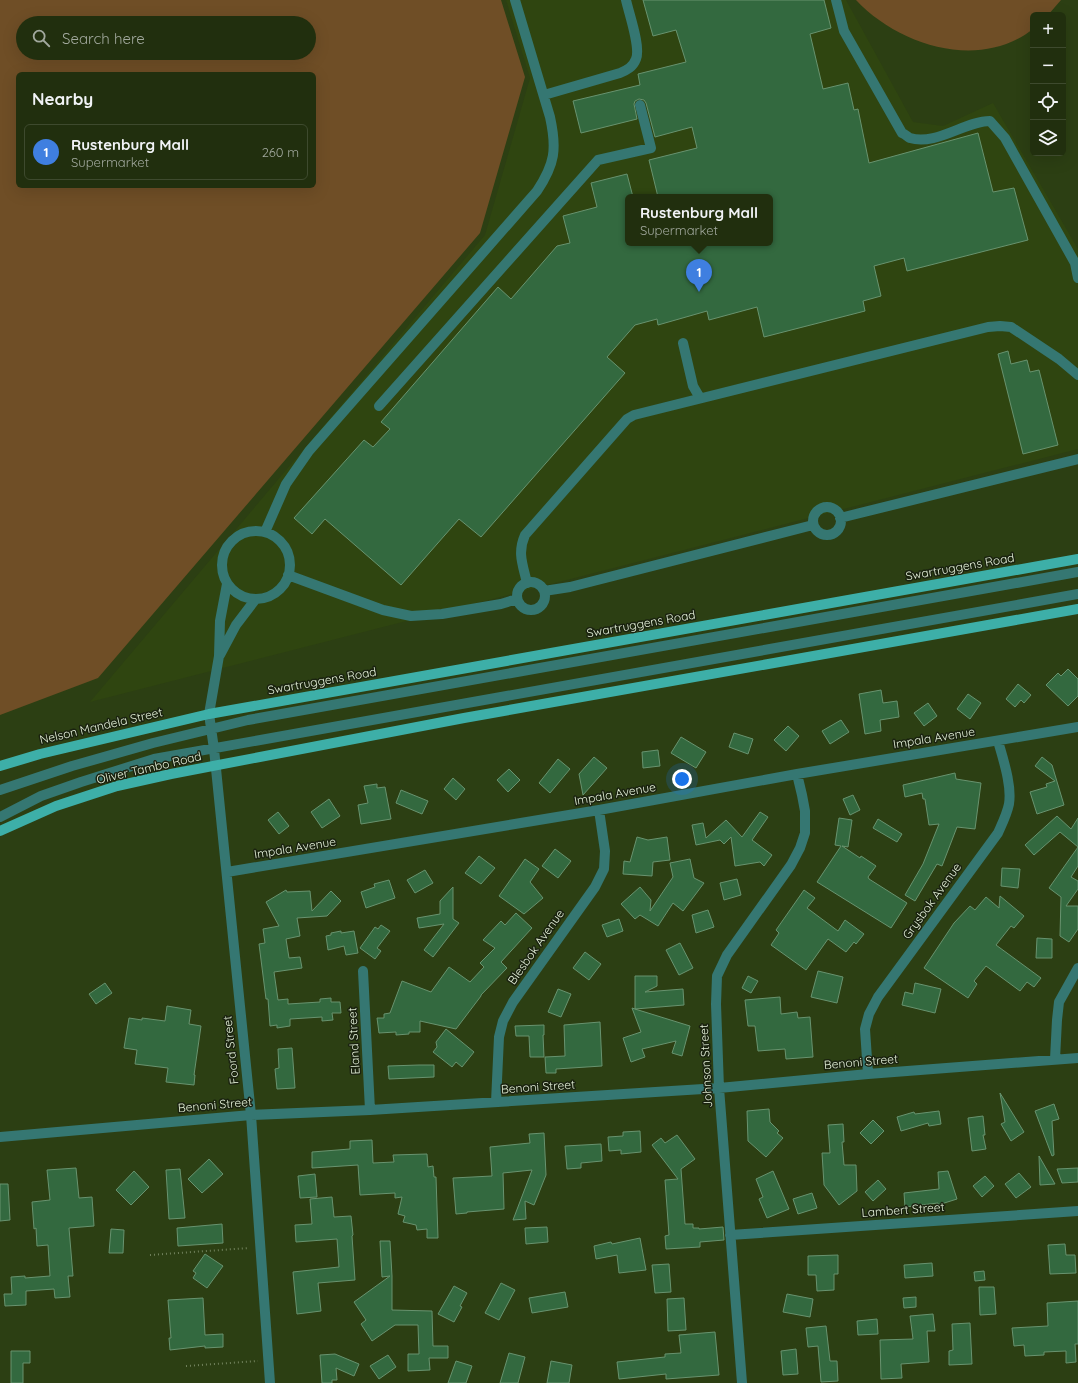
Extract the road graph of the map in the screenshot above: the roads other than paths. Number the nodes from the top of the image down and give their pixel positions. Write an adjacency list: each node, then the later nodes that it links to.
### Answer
1 (514, 0): 4 (street)
2 (626, 0): 4 (street)
3 (836, 0): 6 (street)
4 (544, 96): 14 (street)
5 (640, 104): 10 (street)
6 (1078, 278)
7 (683, 342): 9 (street)
8 (1078, 375): 9 (street)
9 (700, 398): 18 (street)
10 (379, 406)
11 (1078, 459): 12 (street)
12 (840, 518): 13 (street); 13 (street)
13 (813, 525): 20 (street)
14 (265, 532): 17 (street); 19 (street)
15 (1078, 559): 26 (main road, Swartruggens Road)
16 (1078, 572): 28 (street)
17 (288, 575): 22 (street); 23 (street)
18 (527, 583): 20 (street); 22 (street)
19 (227, 584): 23 (street); 25 (street)
20 (544, 592): 22 (street)
21 (1078, 594): 30 (street)
22 (517, 599)
23 (255, 600): 25 (street)
24 (1078, 609): 32 (main road)
25 (219, 656): 26 (street, Foord Street)
26 (209, 714): 28 (street, Foord Street); 31 (main road, Nelson Mandela Street)
27 (1078, 727): 29 (street, Impala Avenue)
28 (210, 729): 30 (street, Foord Street); 34 (street)
29 (998, 741): 33 (street, Impala Avenue); 43 (street, Grysbok Avenue)
30 (214, 749): 32 (street, Foord Street); 36 (street)
31 (0, 766)
32 (215, 767): 37 (main road, Oliver Tambo Road); 38 (street, Foord Street)
33 (796, 774): 35 (street, Impala Avenue); 44 (street, Johnson Street)
34 (0, 790)
35 (599, 810): 38 (street, Impala Avenue); 45 (street, Blesbok Avenue)
36 (0, 817)
37 (0, 831)
38 (227, 872): 47 (street, Foord Street)
39 (1078, 968): 42 (street)
40 (364, 971): 46 (street, Eland Street)
41 (1078, 1058): 42 (street, Benoni Street)
42 (1055, 1059): 43 (street, Benoni Street)
43 (868, 1074): 44 (street, Benoni Street)
44 (719, 1088): 45 (street, Benoni Street); 50 (street, Johnson Street)
45 (496, 1102): 46 (street, Benoni Street)
46 (370, 1110): 47 (street, Benoni Street)
47 (251, 1115): 48 (street, Benoni Street); 51 (street, Foord Street)
48 (0, 1136)
49 (1078, 1211): 50 (street, Lambert Street)
50 (730, 1235): 52 (street, Johnson Street)
51 (270, 1383)
52 (742, 1383)

